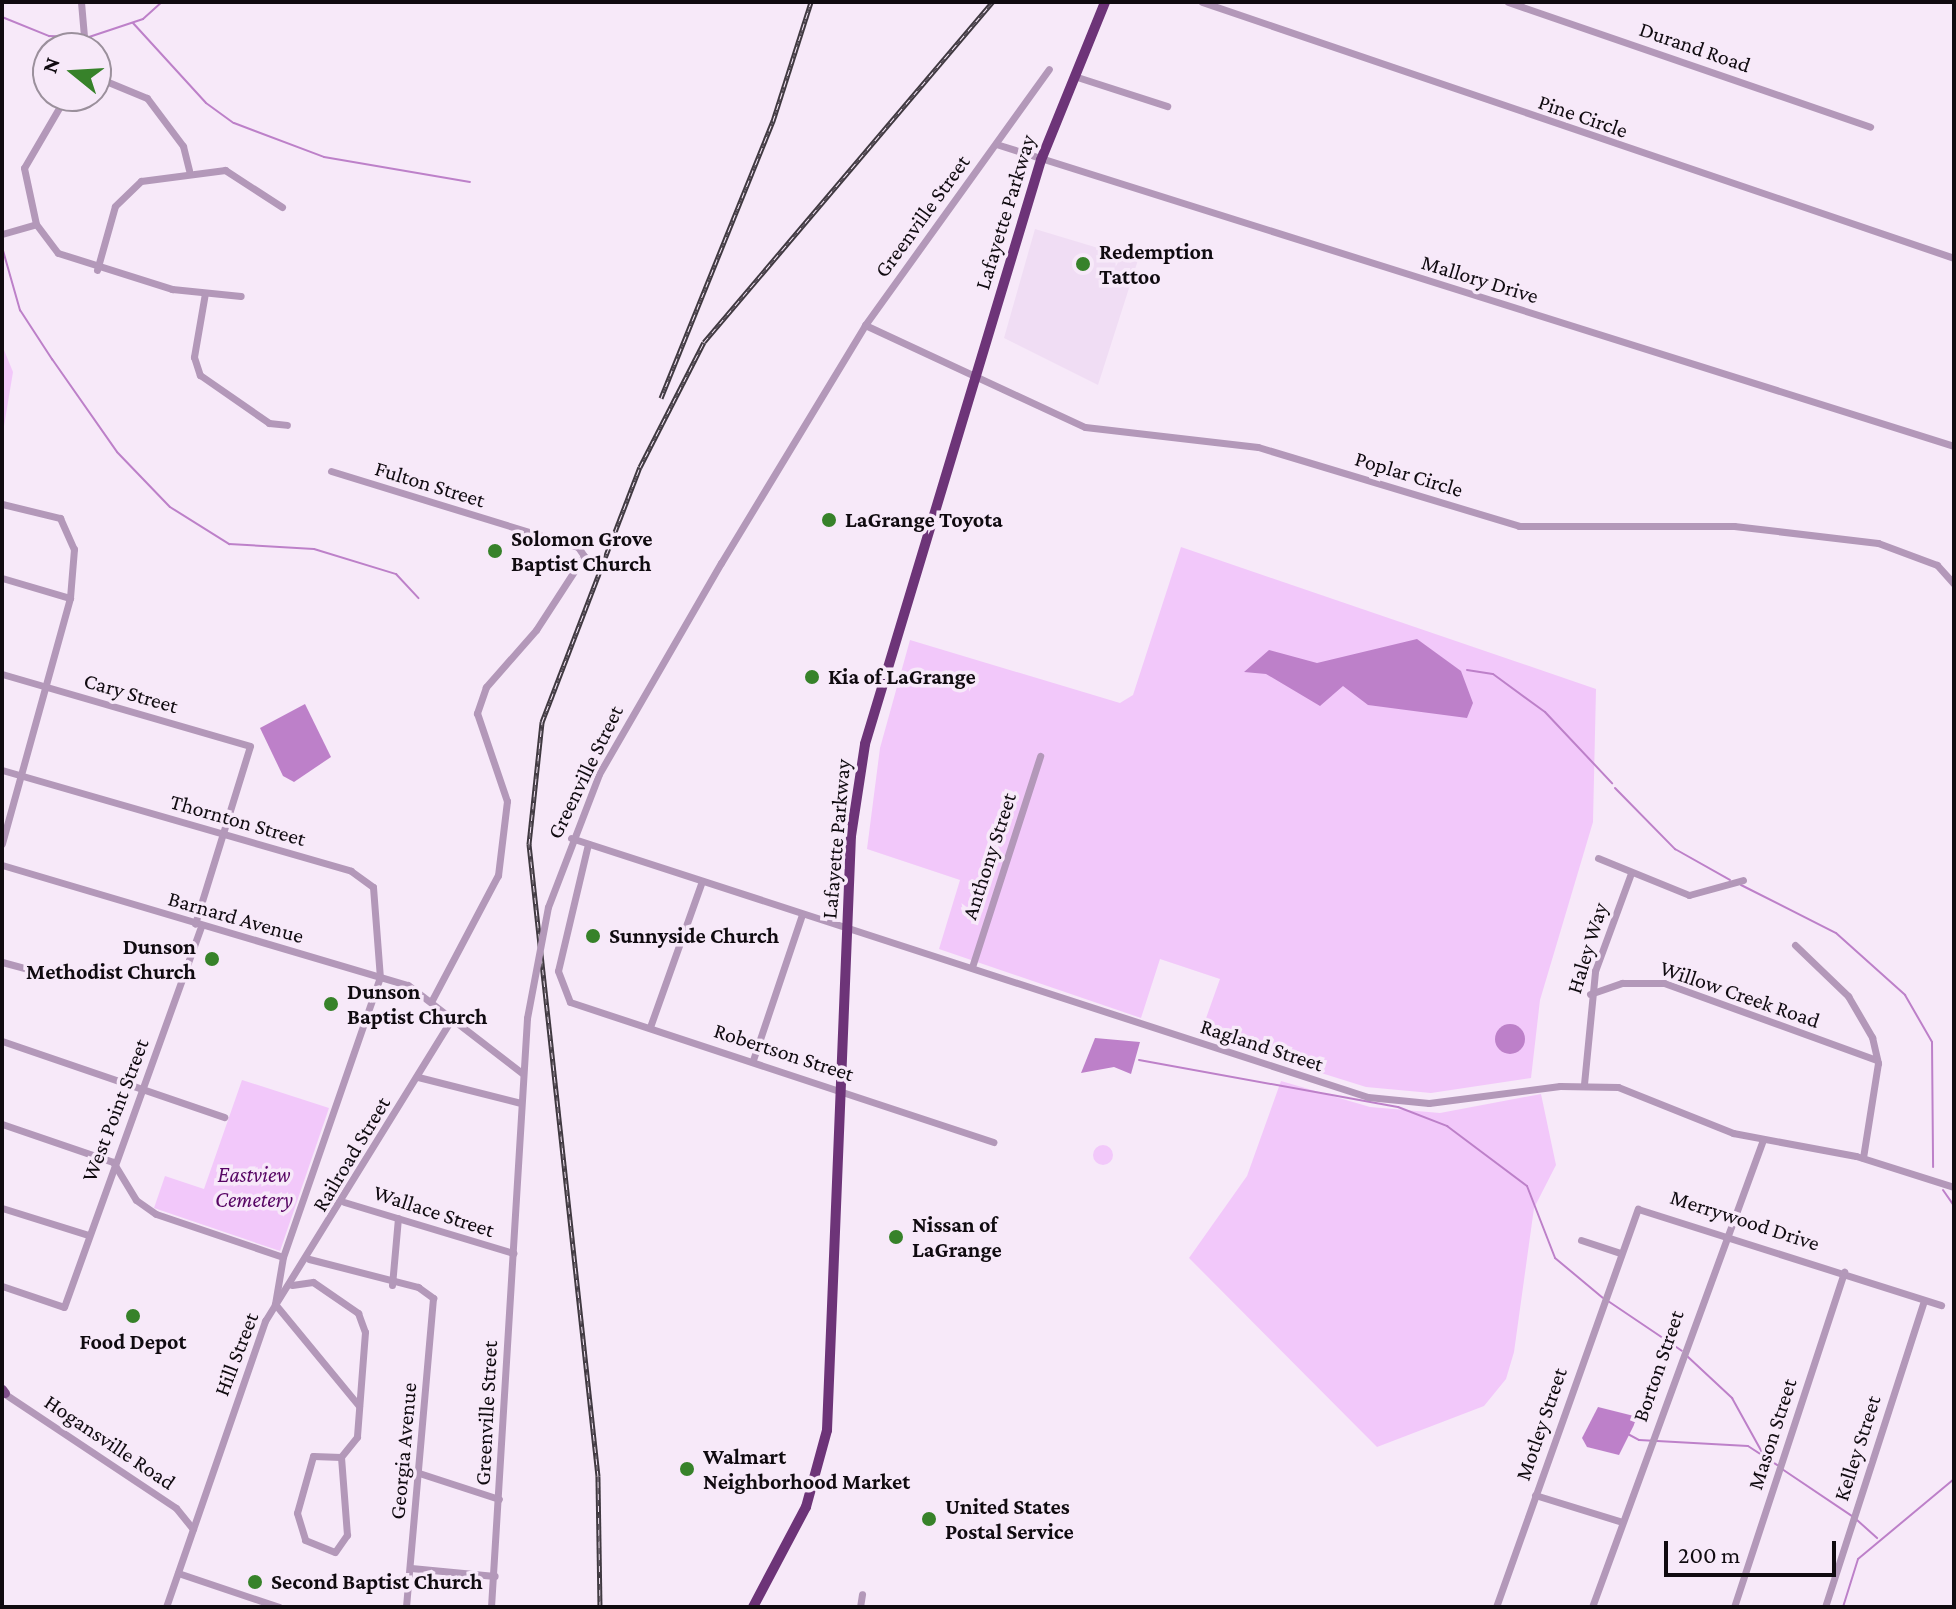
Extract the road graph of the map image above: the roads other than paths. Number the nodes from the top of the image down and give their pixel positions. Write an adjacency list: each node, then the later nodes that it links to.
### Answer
1 (81, 2): 5 (street)
2 (1105, 2): 7 (highway, Lafayette Parkway)
3 (1202, 2): 18 (street, Pine Circle)
4 (1508, 2): 11 (street, Durand Road)
5 (84, 32)
6 (1049, 69): 12 (street, Greenville Street)
7 (1071, 75): 9 (street); 13 (highway, Lafayette Parkway)
8 (112, 84): 14 (street)
9 (1167, 106)
10 (55, 112): 16 (street)
11 (1870, 127)
12 (996, 144): 13 (street, Mallory Drive); 22 (street, Greenville Street)
13 (1041, 160): 23 (highway, Lafayette Parkway); 25 (street, Mallory Drive)
14 (189, 170): 15 (street); 19 (street)
15 (282, 207)
16 (36, 224): 17 (street); 19 (street)
17 (2, 234)
18 (1954, 258)
19 (97, 270): 20 (street)
20 (205, 293): 21 (street); 24 (street)
21 (241, 296)
22 (865, 325): 23 (street, Poplar Circle); 38 (street, Greenville Street)
23 (976, 375): 29 (street, Poplar Circle); 48 (highway, Lafayette Parkway)
24 (287, 425)
25 (1954, 446)
26 (331, 471): 55 (street, Fulton Street)
27 (2, 504): 30 (street)
28 (2, 578): 30 (street)
29 (1954, 584)
30 (70, 598): 32 (street)
31 (2, 674): 32 (street, Cary Street)
32 (47, 687): 33 (street, Cary Street); 36 (street)
33 (250, 746): 37 (street, West Point Street)
34 (1040, 756): 51 (street, Anthony Street)
35 (2, 770): 36 (street, Thornton Street)
36 (21, 776): 37 (street, Thornton Street); 39 (street)
37 (224, 835): 47 (street, West Point Street); 53 (street, Thornton Street)
38 (571, 838): 40 (street, Ragland Street); 61 (street, Greenville Street, bridge)
39 (2, 844)
40 (588, 844): 45 (street, Ragland Street); 57 (street, Robertson Street)
41 (1598, 858): 43 (street)
42 (2, 865): 47 (street, Barnard Avenue)
43 (1631, 873): 44 (street); 54 (street, Haley Way)
44 (1743, 880)
45 (702, 881): 46 (street, Ragland Street); 57 (street)
46 (802, 914): 48 (street, Ragland Street); 59 (street)
47 (198, 925): 53 (street, Barnard Avenue); 64 (street, West Point Street)
48 (848, 928): 51 (street, Ragland Street); 65 (highway, Lafayette Parkway)
49 (1795, 945): 60 (street)
50 (2, 962): 52 (street)
51 (972, 967): 63 (street, Ragland Street)
52 (39, 972)
53 (380, 977): 55 (street, Barnard Avenue); 82 (street, Hill Street)
54 (1590, 994): 60 (street, Willow Creek Road); 63 (street, Haley Way)
55 (432, 1000): 56 (street, Barnard Avenue)
56 (452, 1018): 61 (street, Barnard Avenue); 62 (street, Railroad Street)
57 (650, 1027): 59 (street, Robertson Street)
58 (2, 1041): 64 (street)
59 (753, 1060): 65 (street, Robertson Street)
60 (1877, 1060): 71 (street)
61 (522, 1073): 66 (street, Greenville Street)
62 (418, 1077): 66 (street); 74 (street, Railroad Street)
63 (1584, 1084): 69 (street, Ragland Street)
64 (139, 1087): 67 (street); 72 (street, West Point Street)
65 (844, 1090): 70 (street, Robertson Street); 108 (highway, Lafayette Parkway)
66 (521, 1103): 80 (street, Greenville Street)
67 (224, 1117)
68 (2, 1124): 72 (street)
69 (1763, 1140): 71 (street, Ragland Street); 78 (street, Borton Street)
70 (993, 1142)
71 (1863, 1158): 73 (street, Ragland Street)
72 (113, 1162): 77 (street, West Point Street); 82 (street)
73 (1954, 1187)
74 (344, 1202): 76 (street, Wallace Street); 83 (street, Railroad Street)
75 (2, 1208): 77 (street)
76 (398, 1218): 80 (street, Wallace Street); 87 (street)
77 (88, 1235): 88 (street, West Point Street)
78 (1729, 1236): 81 (street, Merrywood Drive); 84 (street, Merrywood Drive); 98 (street, Borton Street)
79 (1581, 1240): 81 (street)
80 (513, 1253): 97 (street, Greenville Street)
81 (1620, 1253): 96 (street, Motley Street)
82 (283, 1257): 90 (street, Hill Street)
83 (307, 1262): 85 (street); 86 (street, Railroad Street); 87 (street)
84 (1844, 1272): 89 (street, Merrywood Drive); 112 (street, Mason Street)
85 (313, 1282): 86 (street); 93 (street)
86 (292, 1285): 90 (street, Railroad Street)
87 (392, 1285): 95 (street, Georgia Avenue)
88 (2, 1286)
89 (1924, 1301): 91 (street, Merrywood Drive); 113 (street, Kelley Street)
90 (275, 1304): 93 (street); 99 (street, Hill Street)
91 (1941, 1305)
92 (3, 1392): 99 (street, Hogansville Road)
93 (359, 1406): 94 (street)
94 (341, 1457): 94 (street)
95 (419, 1473): 97 (street); 100 (street, Georgia Avenue)
96 (1535, 1495): 98 (street); 110 (street, Motley Street)
97 (499, 1499): 102 (street, Greenville Street)
98 (1622, 1522): 111 (street, Borton Street)
99 (193, 1529): 101 (street, Hill Street)
100 (411, 1568): 102 (street); 106 (street, Georgia Avenue)
101 (178, 1573): 104 (street, Hill Street); 105 (street)
102 (495, 1576): 107 (street, Greenville Street)
103 (862, 1594): 109 (street)
104 (166, 1607)
105 (279, 1607)
106 (406, 1607)
107 (491, 1607)
108 (753, 1607)
109 (860, 1607)
110 (1496, 1607)
111 (1592, 1607)
112 (1734, 1607)
113 (1825, 1607)

